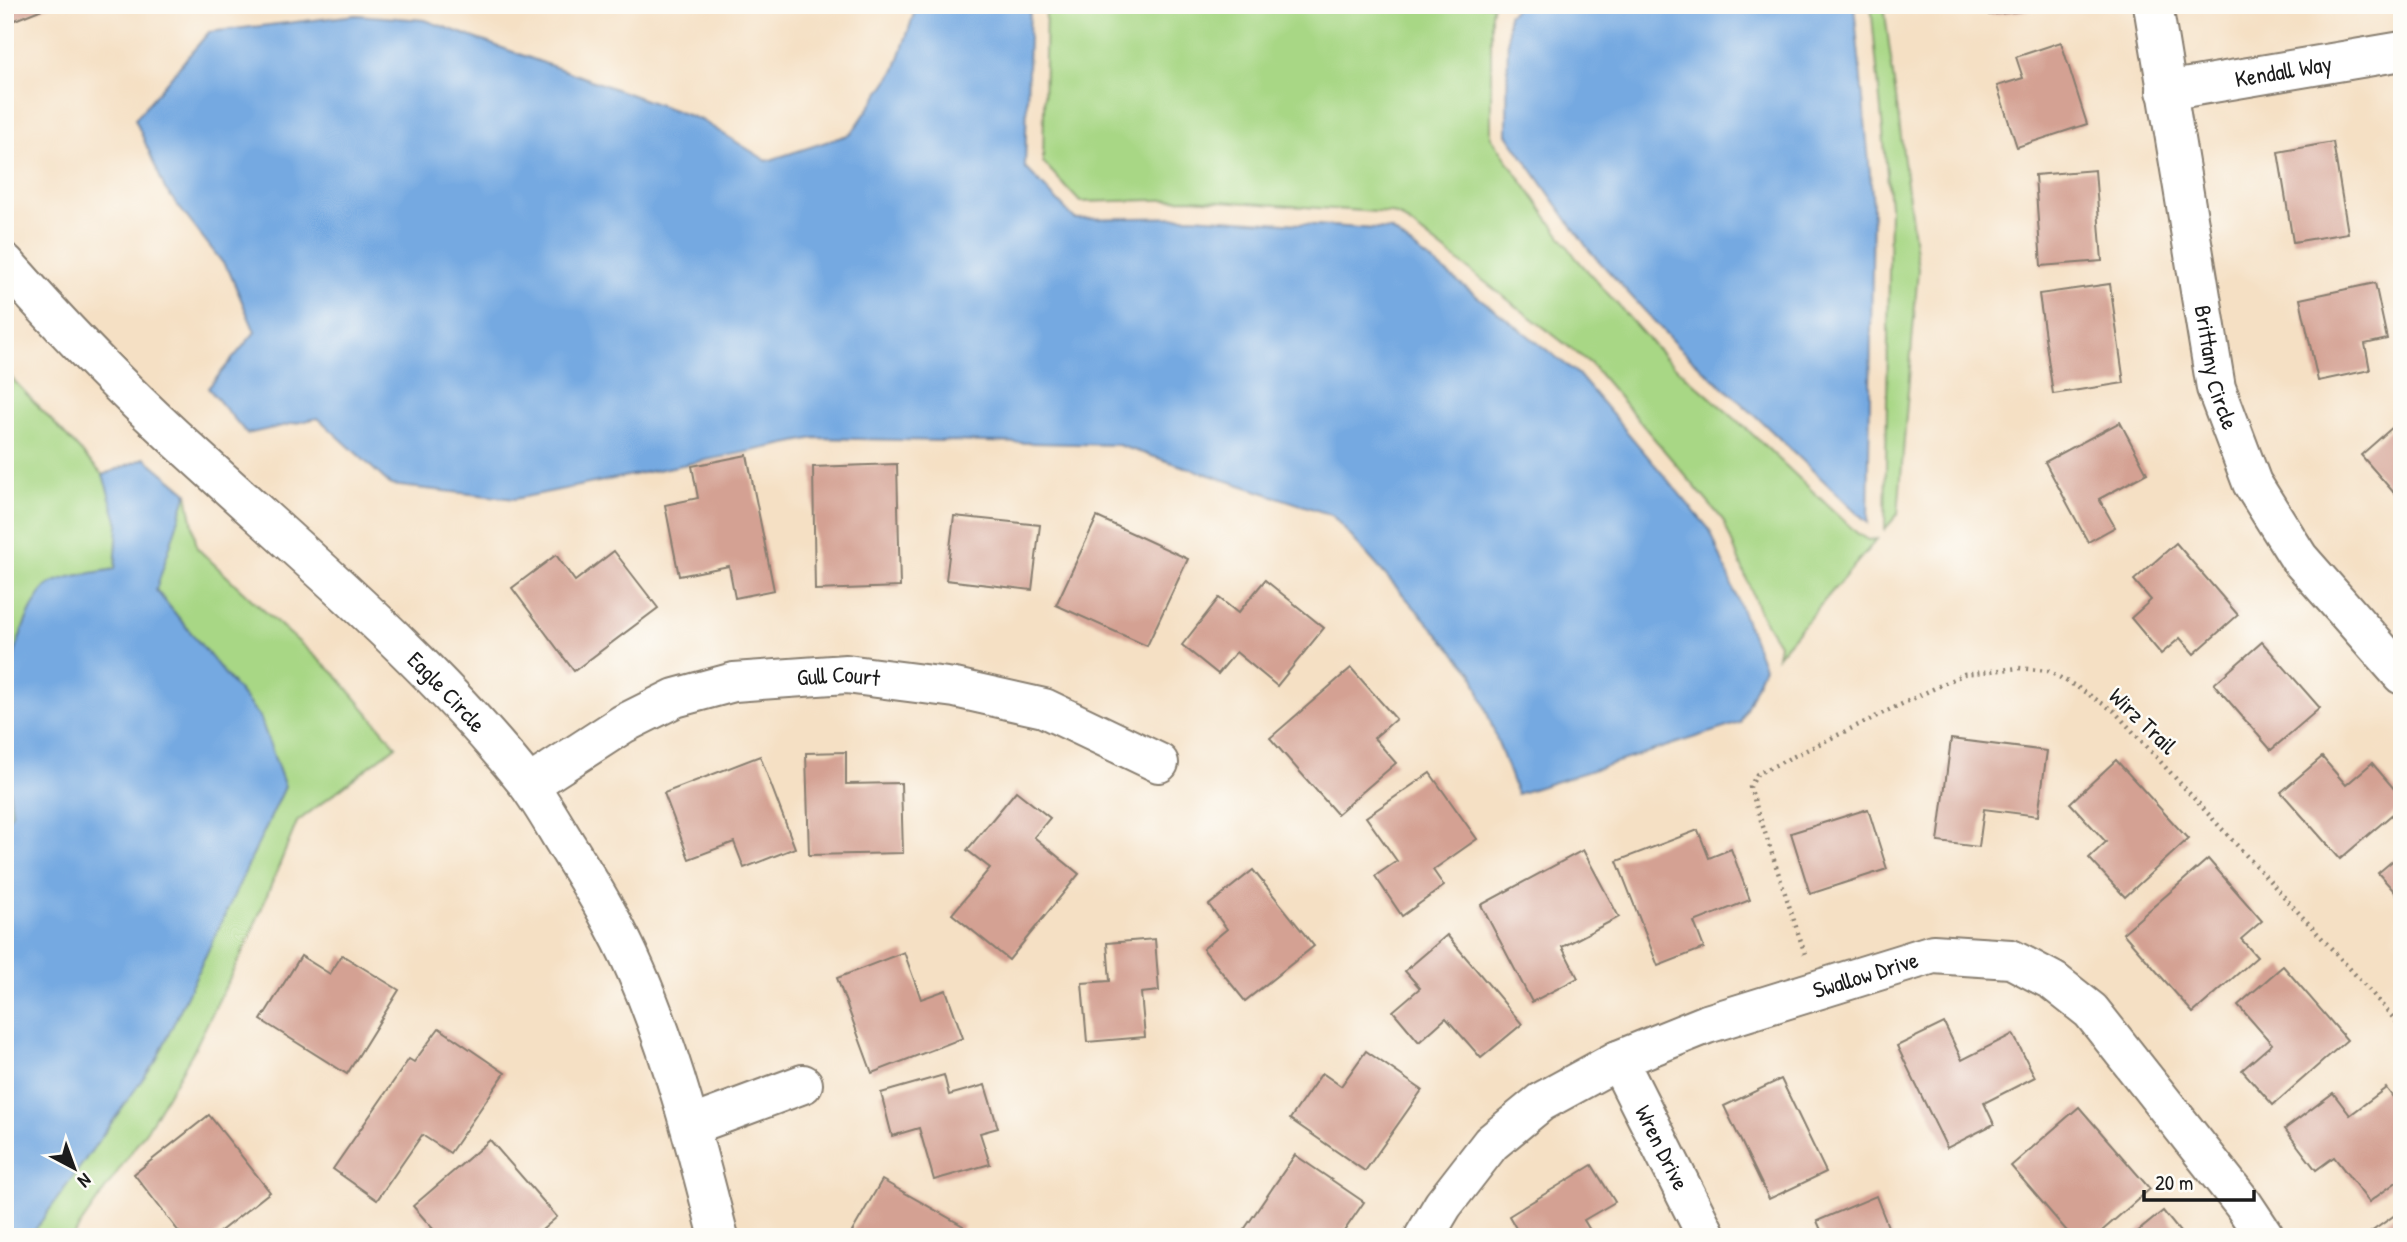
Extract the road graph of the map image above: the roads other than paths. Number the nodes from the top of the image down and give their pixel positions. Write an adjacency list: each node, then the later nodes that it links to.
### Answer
1 (2153, 5): 3 (street, Brittany Circle)
2 (2402, 51): 3 (street, Kendall Way)
3 (2166, 91): 5 (street, Brittany Circle)
4 (5, 263): 7 (street, Eagle Circle)
5 (2402, 675)
6 (1159, 763): 7 (street, Gull Court)
7 (529, 785): 10 (street, Eagle Circle)
8 (1618, 1060): 12 (street, Swallow Drive); 13 (street, Wren Drive); 14 (street, Swallow Drive)
9 (803, 1084): 10 (street)
10 (690, 1126): 11 (street, Eagle Circle)
11 (719, 1237)
12 (1424, 1237)
13 (1707, 1237)
14 (2265, 1237)

